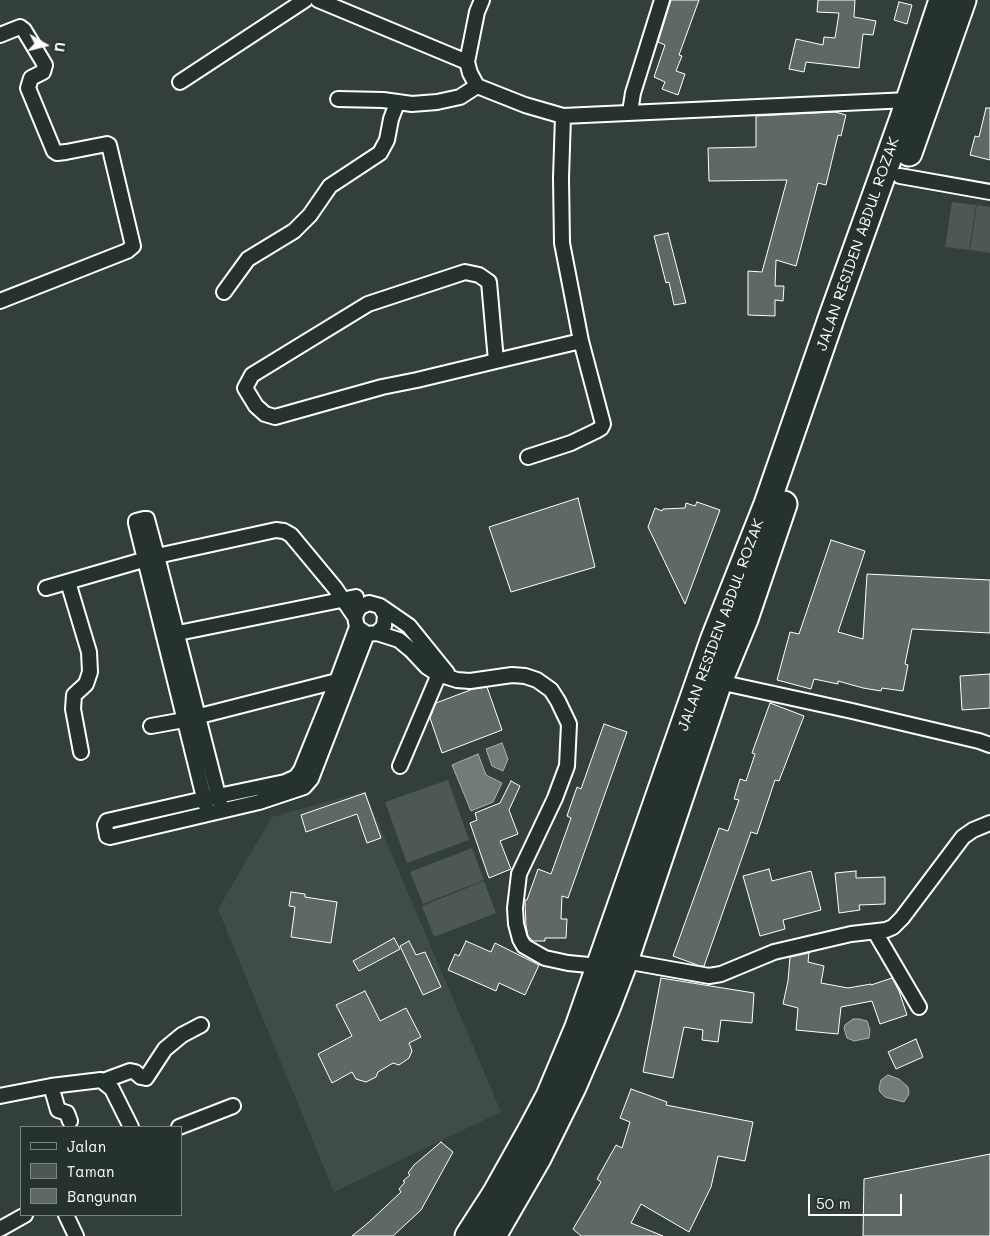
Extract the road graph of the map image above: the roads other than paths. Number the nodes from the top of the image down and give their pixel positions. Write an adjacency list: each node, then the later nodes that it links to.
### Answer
1 (305, 0): 9 (street)
2 (318, 0): 8 (street)
3 (482, 0): 8 (street)
4 (662, 0): 14 (street)
5 (942, 0): 12 (highway, JALAN RESIDEN ABDUL ROZAK)
6 (962, 0): 16 (highway, JALAN RESIDEN ABDUL ROZAK)
7 (0, 35): 19 (street)
8 (467, 62): 10 (street)
9 (180, 82)
10 (478, 86): 13 (street); 15 (street)
11 (338, 99): 13 (street)
12 (909, 100): 14 (street); 48 (highway, JALAN RESIDEN ABDUL ROZAK)
13 (397, 103): 18 (street)
14 (630, 112): 15 (street)
15 (563, 116): 20 (street)
16 (900, 176): 17 (street); 32 (highway, JALAN RESIDEN ABDUL ROZAK)
17 (990, 192)
18 (224, 292)
19 (0, 301)
20 (580, 341): 21 (street); 22 (street)
21 (496, 361): 21 (street)
22 (528, 457)
23 (151, 558): 24 (street); 26 (street); 29 (street); 34 (street)
24 (68, 582): 25 (street); 38 (street)
25 (46, 588)
26 (344, 595): 27 (street); 28 (street); 29 (street)
27 (375, 605): 28 (street); 28 (street); 30 (street)
28 (364, 628): 30 (street); 31 (street); 36 (street)
29 (178, 633): 33 (street)
30 (444, 673): 39 (street); 48 (street)
31 (337, 681): 33 (street); 36 (street)
32 (719, 682): 37 (street); 47 (highway, JALAN RESIDEN ABDUL ROZAK)
33 (198, 716): 34 (street); 41 (street)
34 (184, 720): 35 (street); 42 (street)
35 (151, 726)
36 (320, 736): 40 (street)
37 (990, 745)
38 (81, 752)
39 (400, 766)
40 (300, 782): 41 (street); 43 (street)
41 (218, 796): 42 (street); 43 (street)
42 (204, 798): 44 (street); 44 (street)
43 (222, 810): 44 (street)
44 (208, 814)
45 (990, 823): 46 (street)
46 (875, 932): 47 (street); 49 (street)
47 (625, 961): 63 (highway, JALAN RESIDEN ABDUL ROZAK)
48 (599, 966): 62 (highway, JALAN RESIDEN ABDUL ROZAK)
49 (919, 1007)
50 (201, 1024): 51 (street)
51 (103, 1080): 52 (street); 56 (street)
52 (51, 1086): 53 (street); 55 (street)
53 (0, 1096)
54 (233, 1106): 57 (street)
55 (70, 1121)
56 (130, 1126)
57 (182, 1126)
58 (23, 1216): 60 (street)
59 (66, 1216): 61 (street)
60 (0, 1229)
61 (76, 1236)
62 (468, 1236)
63 (493, 1236)

